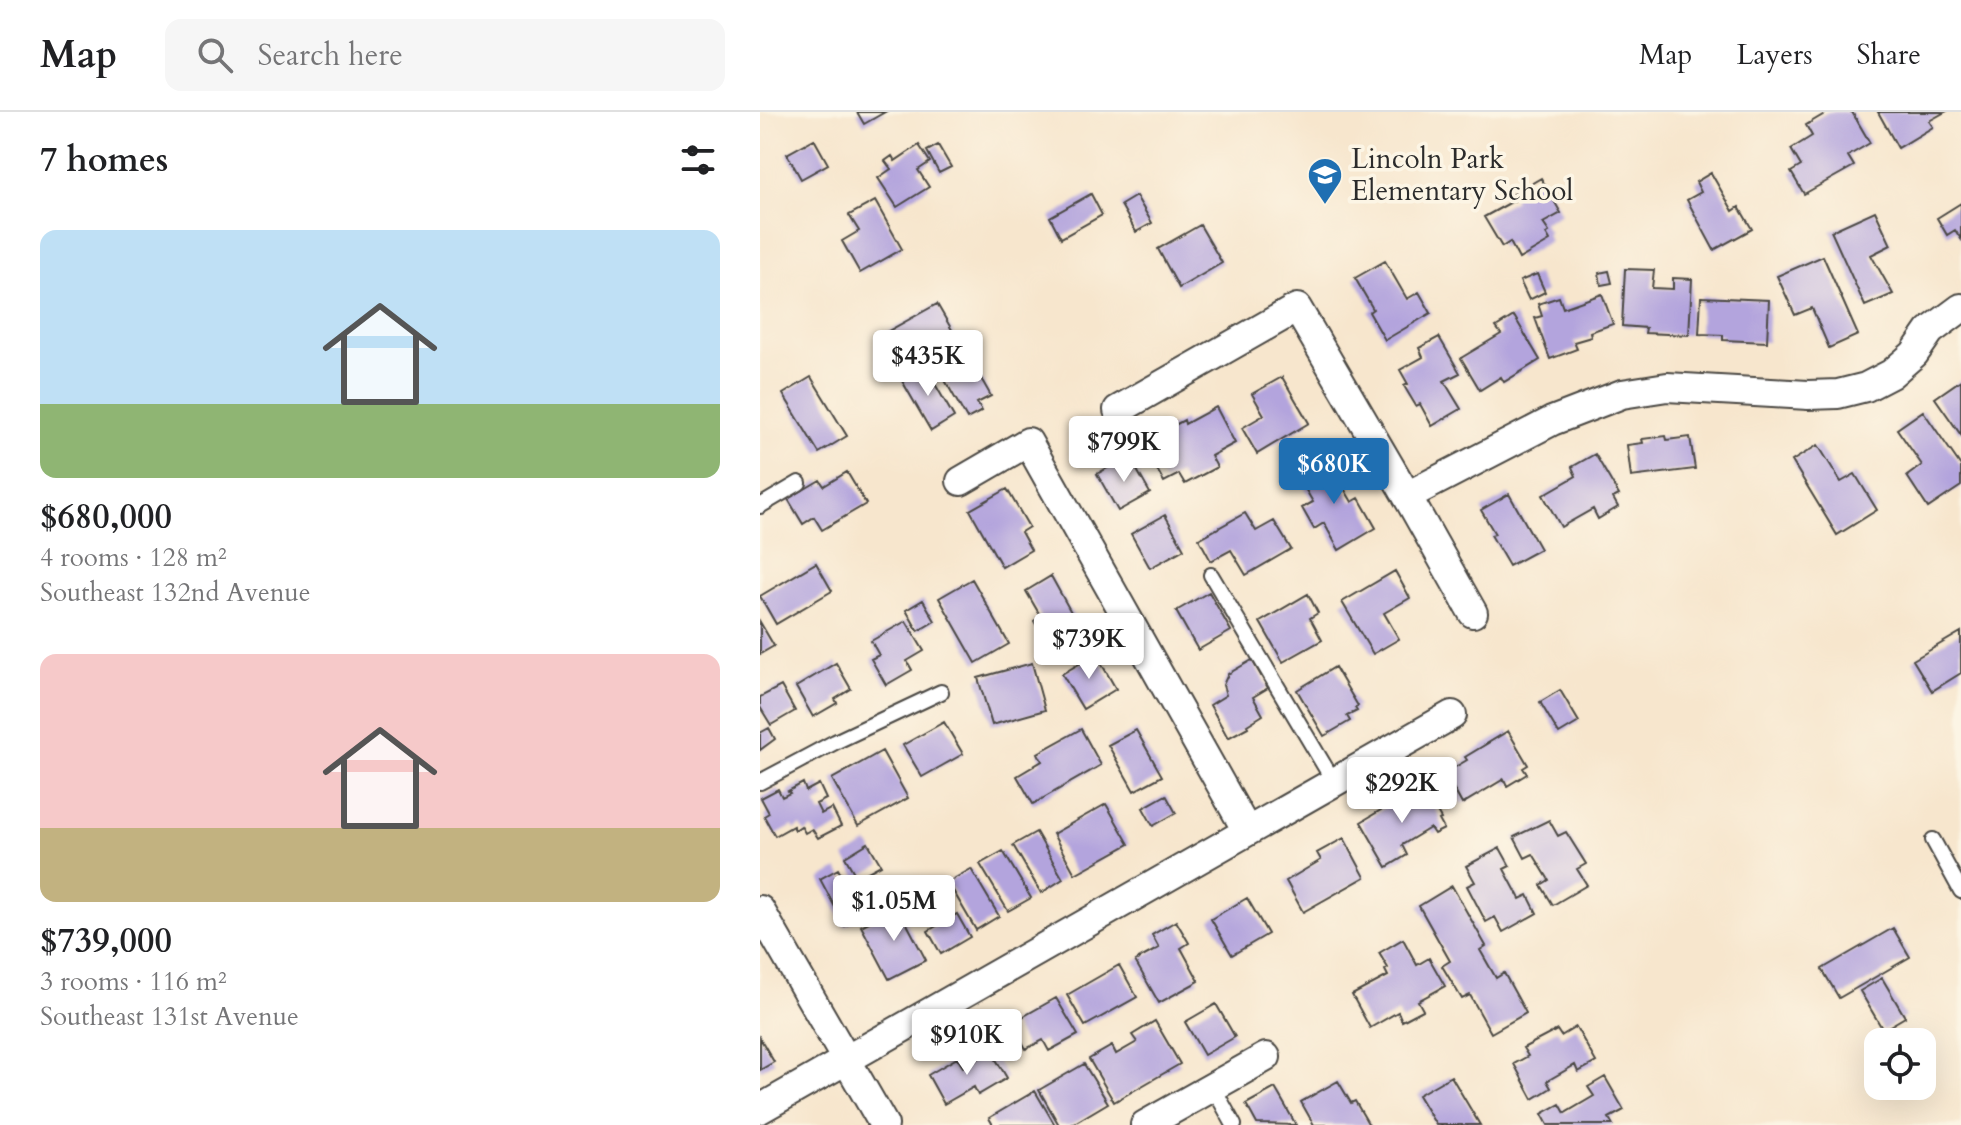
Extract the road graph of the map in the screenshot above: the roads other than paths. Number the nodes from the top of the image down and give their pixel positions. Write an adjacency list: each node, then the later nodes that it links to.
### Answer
1 (1961, 308): 5 (street)
2 (1118, 410): 5 (street)
3 (961, 481): 13 (street)
4 (799, 483): 6 (lane)
5 (1407, 496): 8 (street)
6 (760, 506)
7 (1211, 575): 12 (lane)
8 (1473, 613)
9 (941, 692): 11 (lane)
10 (1452, 715): 12 (street)
11 (760, 782)
12 (1334, 782): 13 (street)
13 (1247, 831): 18 (street)
14 (1933, 840): 15 (lane)
15 (1961, 891)
16 (760, 910): 18 (street)
17 (1266, 1057): 19 (street)
18 (846, 1059): 20 (street); 21 (street)
19 (1213, 1087): 22 (street); 23 (lane)
20 (760, 1109)
21 (884, 1125)
22 (1145, 1125)
23 (1234, 1125)

